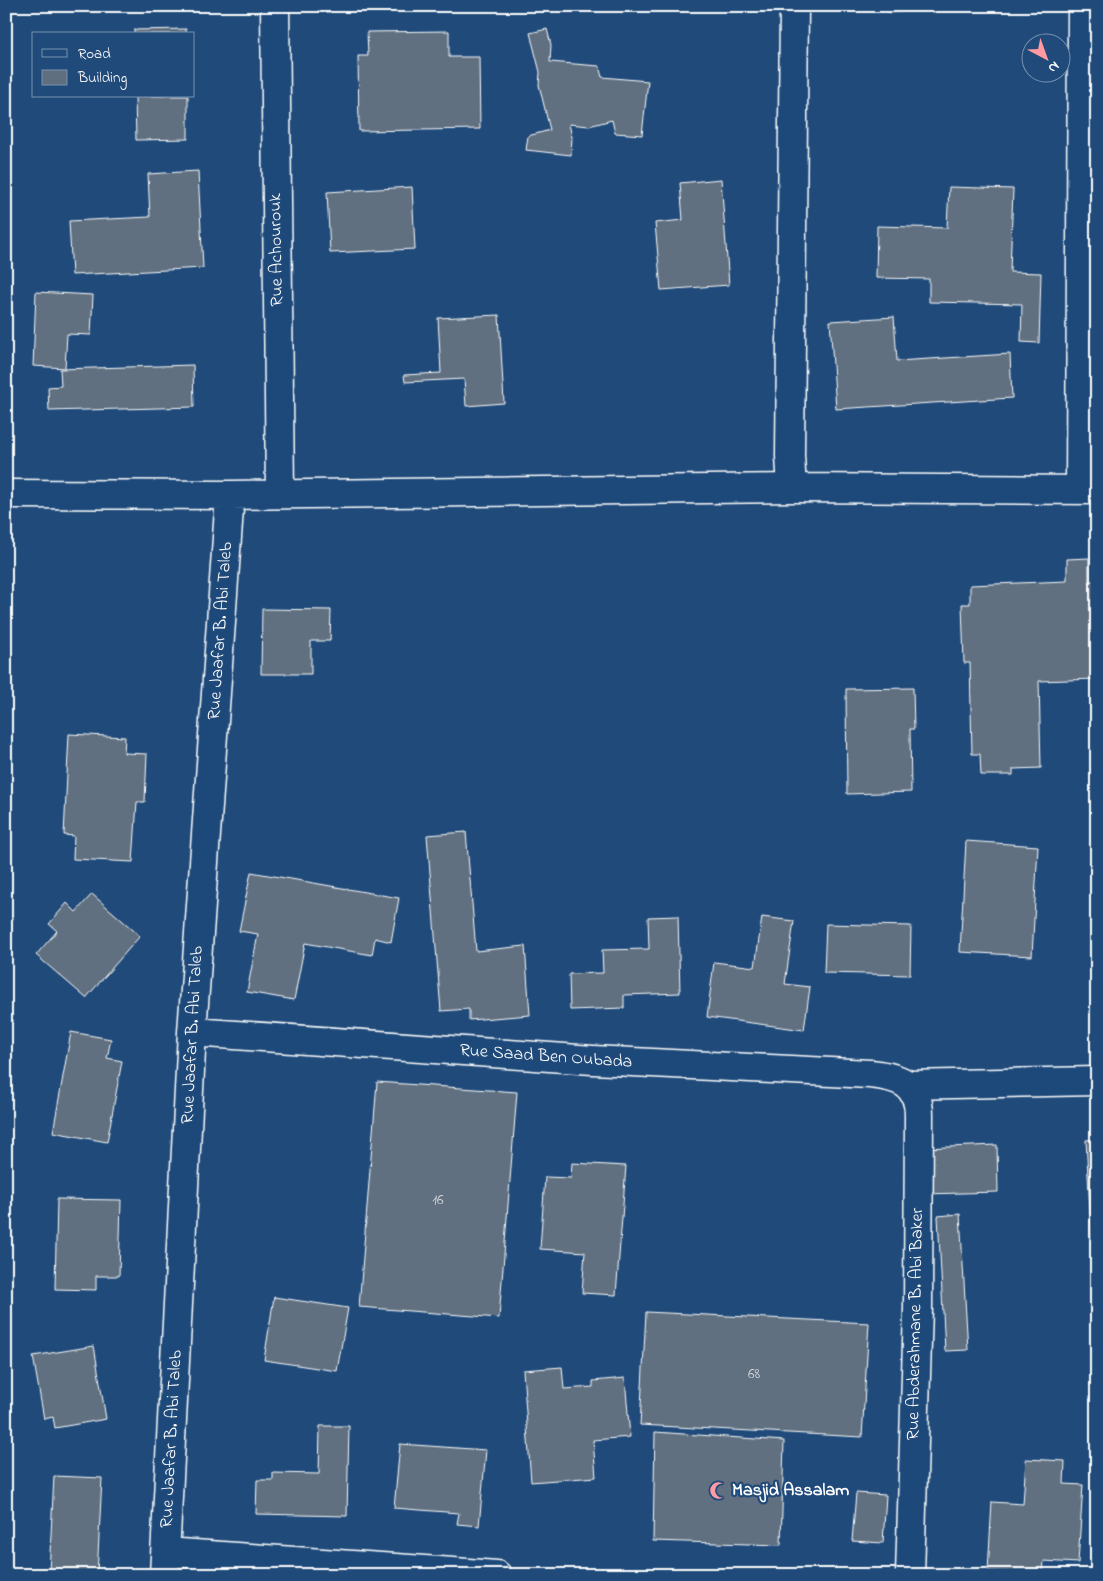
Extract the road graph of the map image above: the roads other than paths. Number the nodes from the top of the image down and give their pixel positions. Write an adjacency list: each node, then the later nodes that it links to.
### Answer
1 (275, 6): 7 (street, Rue Achourouk)
2 (794, 6): 4 (street)
3 (1082, 6): 5 (street)
4 (792, 488): 5 (street); 7 (street)
5 (1088, 490)
6 (6, 494): 8 (street)
7 (280, 494): 8 (street)
8 (230, 495): 9 (street, Rue Jaafar B. Abi Taleb)
9 (192, 1032): 11 (street, Rue Saad Ben Oubada); 12 (street, Rue Jaafar B. Abi Taleb)
10 (1097, 1081): 11 (street, Rue Saad Ben Oubada)
11 (904, 1082): 14 (street, Rue Abderahmane B. Abi Baker)
12 (165, 1563): 13 (street)
13 (497, 1575)
14 (910, 1575)

